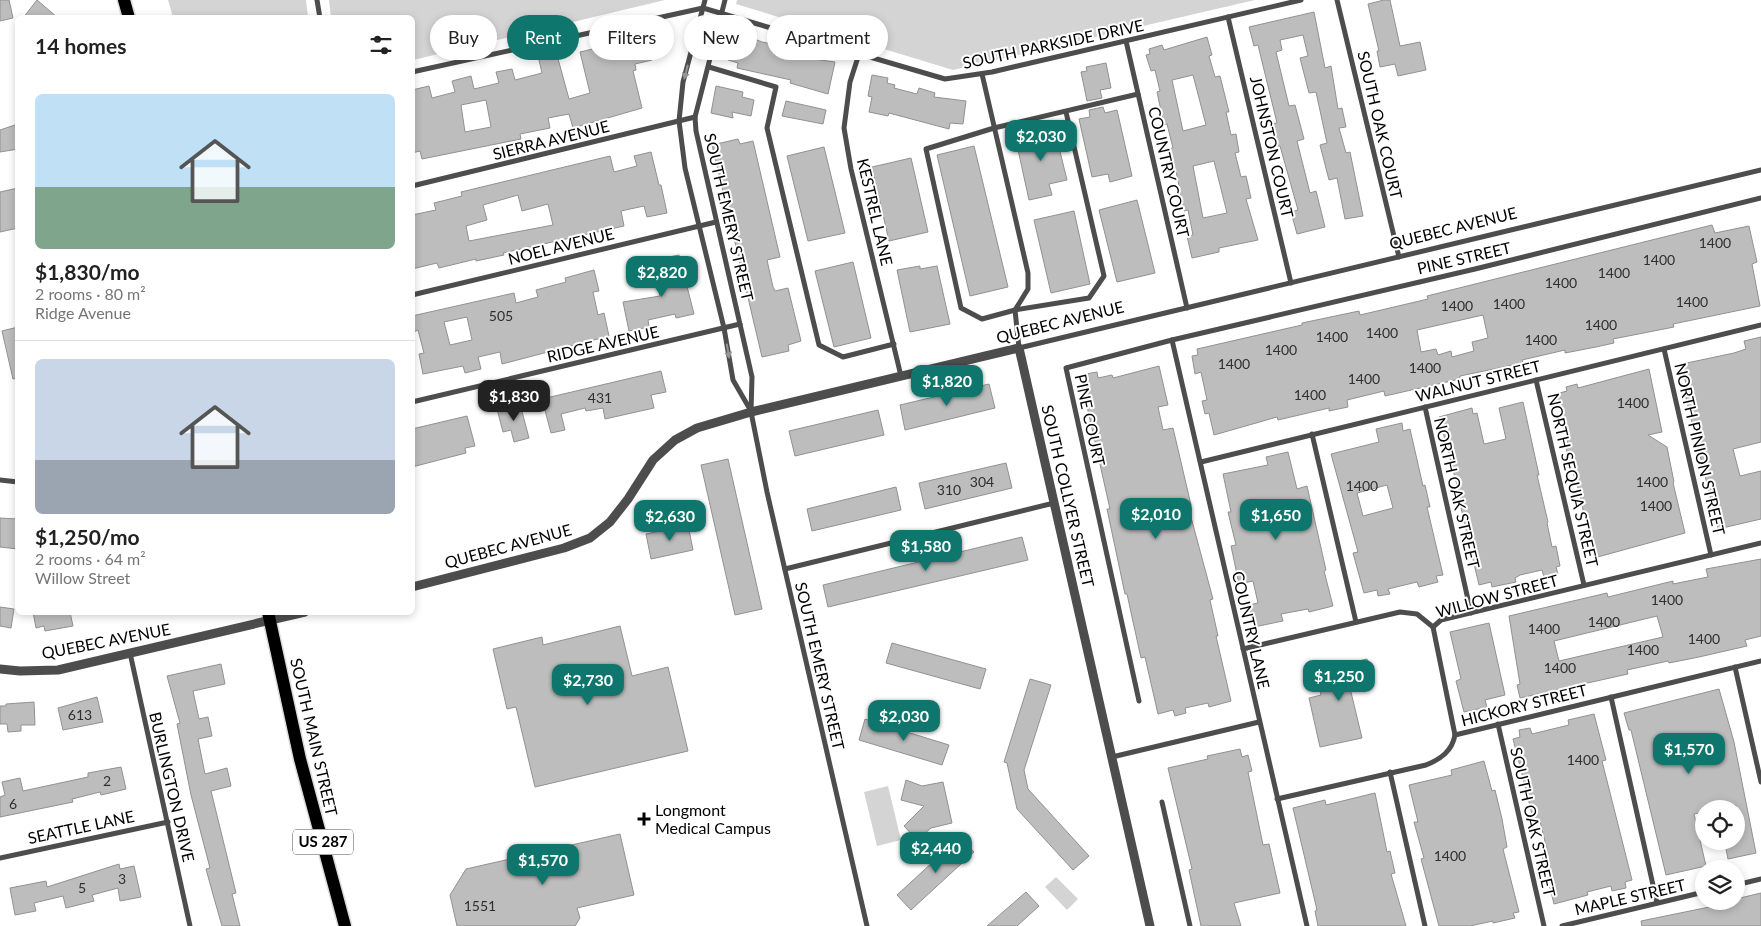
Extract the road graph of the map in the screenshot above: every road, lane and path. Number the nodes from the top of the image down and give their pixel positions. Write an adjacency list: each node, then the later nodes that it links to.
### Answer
1 (124, 0): 9 (main road)
2 (317, 0): 10 (street)
3 (705, 0): 7 (street, SOUTH EMERY STREET)
4 (725, 0): 8 (street, SOUTH EMERY STREET)
5 (1301, 0): 11 (street, SOUTH PARKSIDE DRIVE)
6 (1337, 0): 29 (street, SOUTH OAK COURT)
7 (703, 8): 8 (street, SOUTH PARKSIDE DRIVE); 17 (street); 22 (street, SOUTH EMERY STREET, one-way to 22)
8 (724, 13): 12 (street, SOUTH PARKSIDE DRIVE); 16 (street, SOUTH EMERY STREET)
9 (128, 15)
10 (320, 15)
11 (1228, 17): 13 (street, SOUTH PARKSIDE DRIVE); 30 (street, JOHNSTON COURT)
12 (767, 26)
13 (1126, 41): 18 (street, SOUTH PARKSIDE DRIVE); 19 (street, COUNTRY COURT)
14 (857, 60): 38 (street, KESTREL LANE)
15 (880, 60): 18 (street, SOUTH PARKSIDE DRIVE)
16 (709, 67): 21 (street, SOUTH EMERY STREET); 38 (street)
17 (415, 71)
18 (982, 74): 23 (street)
19 (1138, 94): 20 (street); 32 (street, COUNTRY COURT)
20 (1066, 112): 23 (street); 33 (street)
21 (695, 117): 22 (street, SIERRA AVENUE); 27 (street, SOUTH EMERY STREET)
22 (679, 121): 25 (street, SIERRA AVENUE); 28 (street, SOUTH EMERY STREET)
23 (994, 128): 33 (street); 33 (street)
24 (1761, 170): 29 (street, QUEBEC AVENUE)
25 (415, 185)
26 (1761, 198): 37 (street, PINE STREET)
27 (716, 222): 28 (street, NOEL AVENUE); 34 (street, SOUTH EMERY STREET)
28 (700, 227): 31 (street, NOEL AVENUE); 36 (street, SOUTH EMERY STREET)
29 (1399, 257): 30 (street, QUEBEC AVENUE)
30 (1291, 282): 32 (street, QUEBEC AVENUE)
31 (415, 294)
32 (1187, 308): 39 (street, QUEBEC AVENUE)
33 (1015, 310): 39 (street, SOUTH COLLYER STREET)
34 (740, 324): 36 (street, RIDGE AVENUE); 45 (street, SOUTH EMERY STREET)
35 (1761, 325): 40 (street, WALNUT STREET)
36 (724, 328): 43 (street, RIDGE AVENUE); 45 (street, SOUTH EMERY STREET, one-way to 45)
37 (1172, 340): 47 (street, COUNTRY LANE); 67 (street, PINE COURT)
38 (894, 344): 41 (street, KESTREL LANE)
39 (1019, 348): 41 (street, QUEBEC AVENUE); 50 (street, SOUTH COLLYER STREET)
40 (1664, 349): 42 (street, WALNUT STREET); 52 (street, NORTH PINION STREET)
41 (901, 376): 45 (street, QUEBEC AVENUE)
42 (1536, 380): 44 (street, WALNUT STREET); 54 (street, NORTH SEQUIA STREET)
43 (415, 401)
44 (1425, 407): 46 (street, WALNUT STREET); 56 (street, NORTH OAK STREET)
45 (752, 412): 53 (street, SOUTH EMERY STREET); 55 (street, QUEBEC AVENUE)
46 (1312, 434): 47 (street, WALNUT STREET); 59 (street)
47 (1201, 462): 61 (street, COUNTRY LANE)
48 (0, 480): 49 (street)
49 (15, 482)
50 (1054, 503): 53 (street); 71 (street, SOUTH COLLYER STREET)
51 (1761, 544): 52 (street, WILLOW STREET)
52 (1711, 555): 54 (street, WILLOW STREET)
53 (784, 569): 84 (street, SOUTH EMERY STREET)
54 (1584, 585): 56 (street, WILLOW STREET)
55 (415, 586)
56 (1472, 613): 60 (street, WILLOW STREET)
57 (284, 615): 58 (street, QUEBEC AVENUE)
58 (270, 617): 62 (street, QUEBEC AVENUE); 83 (main road, SOUTH MAIN STREET / US 287)
59 (1356, 622): 60 (street, WILLOW STREET); 61 (street, WILLOW STREET)
60 (1432, 626): 70 (street)
61 (1243, 649): 68 (street, COUNTRY LANE)
62 (130, 653): 65 (street, QUEBEC AVENUE); 76 (street, BURLINGTON DRIVE)
63 (1761, 661): 64 (street, HICKORY STREET)
64 (1735, 667): 66 (street, HICKORY STREET); 73 (street)
65 (0, 669)
66 (1611, 697): 69 (street, HICKORY STREET); 81 (street)
67 (1139, 701)
68 (1259, 722): 71 (street); 74 (street, COUNTRY LANE)
69 (1498, 724): 70 (street, HICKORY STREET); 89 (street, SOUTH OAK STREET)
70 (1455, 735): 72 (street, HICKORY STREET)
71 (1112, 757): 85 (street, SOUTH COLLYER STREET)
72 (1390, 772): 74 (street, HICKORY STREET); 88 (street)
73 (1761, 782)
74 (1277, 799): 87 (street, COUNTRY LANE)
75 (1162, 802): 86 (street)
76 (168, 822): 77 (street, SEATTLE LANE); 82 (street, BURLINGTON DRIVE)
77 (0, 858)
78 (1761, 879): 79 (street)
79 (1745, 883)
80 (1695, 894): 81 (street, MAPLE STREET)
81 (1657, 903): 90 (street, MAPLE STREET)
82 (190, 926)
83 (345, 926)
84 (867, 926)
85 (1150, 926)
86 (1190, 926)
87 (1307, 926)
88 (1425, 926)
89 (1544, 926)
90 (1562, 926)

